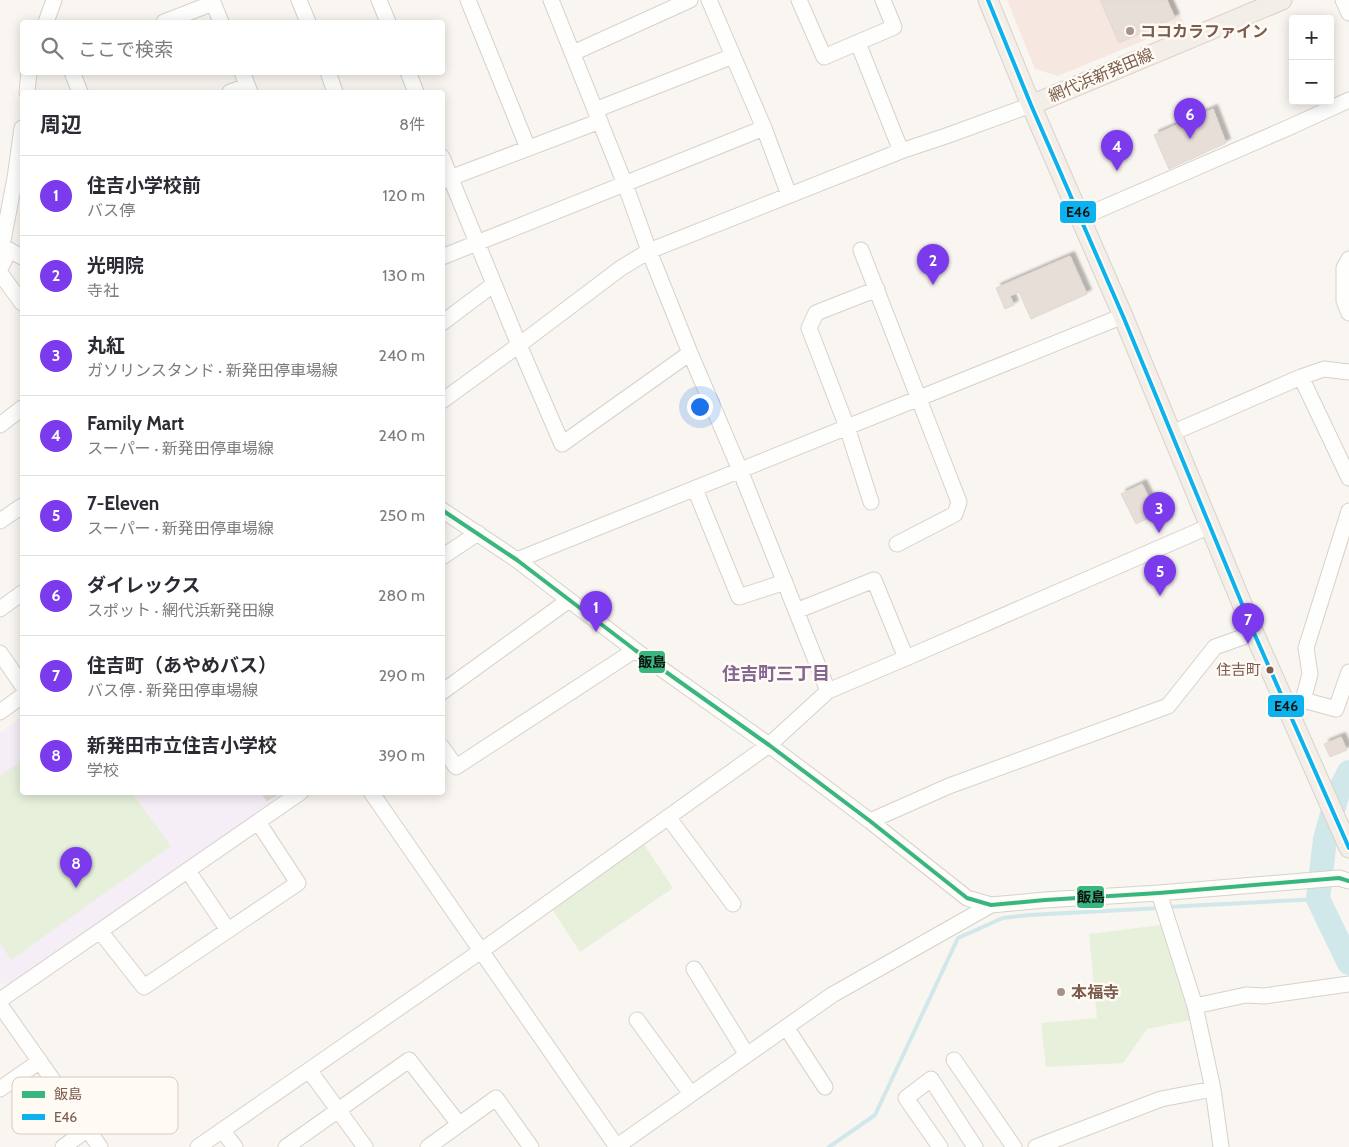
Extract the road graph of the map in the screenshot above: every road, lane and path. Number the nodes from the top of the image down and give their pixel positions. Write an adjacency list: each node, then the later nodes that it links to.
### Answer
1 (54, 0): 15 (street)
2 (299, 0): 18 (street)
3 (379, 0): 19 (street)
4 (468, 0): 38 (street)
5 (551, 0): 21 (street)
6 (690, 0): 21 (street)
7 (709, 0): 22 (street)
8 (800, 0): 20 (street)
9 (883, 0): 20 (street)
10 (989, 0): 34 (main road)
11 (1282, 0): 34 (main road, 網代浜新発田線)
12 (1343, 0): 14 (street)
13 (212, 2): 16 (street); 17 (street)
14 (1349, 13)
15 (49, 20)
16 (169, 20)
17 (220, 20)
18 (307, 20)
19 (387, 20)
20 (858, 43): 39 (street)
21 (573, 53): 35 (street)
22 (733, 56): 35 (street); 36 (street)
23 (29, 75): 28 (street)
24 (73, 75): 29 (street)
25 (329, 75): 31 (street)
26 (409, 75): 32 (street)
27 (246, 84): 30 (street)
28 (27, 90)
29 (79, 90)
30 (234, 90)
31 (335, 90)
32 (415, 90)
33 (1349, 100): 43 (street)
34 (1031, 104): 39 (street); 43 (main road)
35 (598, 115): 38 (street); 41 (street)
36 (764, 128): 41 (street); 42 (street)
37 (20, 142): 45 (street)
38 (528, 148): 40 (street)
39 (900, 151): 42 (street)
40 (447, 179): 44 (street)
41 (625, 184): 44 (street); 47 (street)
42 (789, 195): 47 (street)
43 (1080, 218): 56 (main road)
44 (478, 243): 49 (street); 52 (street)
45 (1, 246): 48 (street); 51 (street)
46 (861, 250): 53 (street)
47 (649, 251): 58 (street); 59 (street)
48 (20, 256)
49 (445, 256)
50 (1349, 259): 55 (street)
51 (0, 271): 54 (street)
52 (494, 284): 57 (street); 58 (street)
53 (877, 289): 62 (street); 66 (street)
54 (20, 300)
55 (1349, 313)
56 (1122, 316): 62 (street); 67 (main road)
57 (445, 321)
58 (519, 345): 59 (street); 63 (street)
59 (690, 353): 68 (street)
60 (1349, 372): 61 (street)
61 (1301, 377): 67 (street); 69 (street)
62 (920, 398): 66 (street); 78 (street)
63 (445, 399)
64 (20, 409): 65 (street)
65 (1, 421)
66 (847, 427): 68 (street); 71 (street)
67 (1172, 434): 76 (main road)
68 (740, 470): 70 (street); 81 (street)
69 (1349, 478)
70 (695, 489): 80 (street); 81 (street)
71 (871, 502)
72 (20, 507): 75 (street)
73 (1349, 511): 95 (street)
74 (445, 512): 77 (street)
75 (0, 522)
76 (1210, 526): 86 (main road); 89 (street)
77 (478, 533): 79 (street); 80 (street)
78 (897, 544)
79 (445, 555)
80 (517, 560): 83 (street)
81 (785, 582): 85 (street)
82 (20, 594): 84 (street)
83 (569, 600): 87 (street); 92 (street)
84 (0, 609)
85 (796, 611): 89 (street); 93 (street)
86 (1254, 633): 95 (main road); 102 (street)
87 (635, 650): 97 (street); 98 (street)
88 (0, 652): 91 (street)
89 (906, 658): 93 (street)
90 (1349, 672): 95 (street)
91 (20, 682)
92 (445, 690)
93 (828, 691): 97 (street)
94 (20, 697): 96 (street)
95 (1296, 705): 104 (main road)
96 (0, 712)
97 (769, 745): 101 (street); 102 (street)
98 (445, 751)
99 (297, 795): 103 (street)
100 (373, 795): 112 (street)
101 (668, 817): 108 (street); 112 (street)
102 (870, 821): 109 (street)
103 (258, 822): 105 (street); 110 (street)
104 (1349, 846)
105 (188, 871): 110 (street); 111 (street)
106 (1344, 879): 107 (street)
107 (1159, 892): 109 (street); 117 (street)
108 (733, 904)
109 (991, 905): 119 (street)
110 (228, 930): 111 (street)
111 (100, 931): 115 (street)
112 (481, 951): 123 (street); 144 (street)
113 (694, 969): 120 (street)
114 (1348, 984): 117 (street)
115 (0, 1000)
116 (0, 1005): 122 (street)
117 (1196, 1006): 129 (street)
118 (637, 1020): 130 (street)
119 (786, 1027): 120 (street); 127 (street)
120 (747, 1055): 130 (street)
121 (954, 1060): 147 (street)
122 (40, 1061): 124 (street); 125 (street)
123 (309, 1070): 131 (street); 133 (street)
124 (17, 1077)
125 (51, 1077)
126 (12, 1081): 128 (street)
127 (825, 1087)
128 (0, 1089)
129 (1213, 1089): 148 (street); 149 (street)
130 (691, 1094): 144 (street)
131 (339, 1110): 132 (street); 140 (street); 141 (street)
132 (459, 1124): 142 (street); 143 (street)
133 (222, 1130): 138 (street); 139 (street)
134 (81, 1134): 136 (street)
135 (91, 1134): 137 (street)
136 (63, 1147)
137 (100, 1147)
138 (198, 1147)
139 (235, 1147)
140 (286, 1147)
141 (364, 1147)
142 (428, 1147)
143 (531, 1147)
144 (616, 1147)
145 (940, 1147): 146 (street)
146 (975, 1147)
147 (1014, 1147)
148 (1036, 1147)
149 (1221, 1147)

